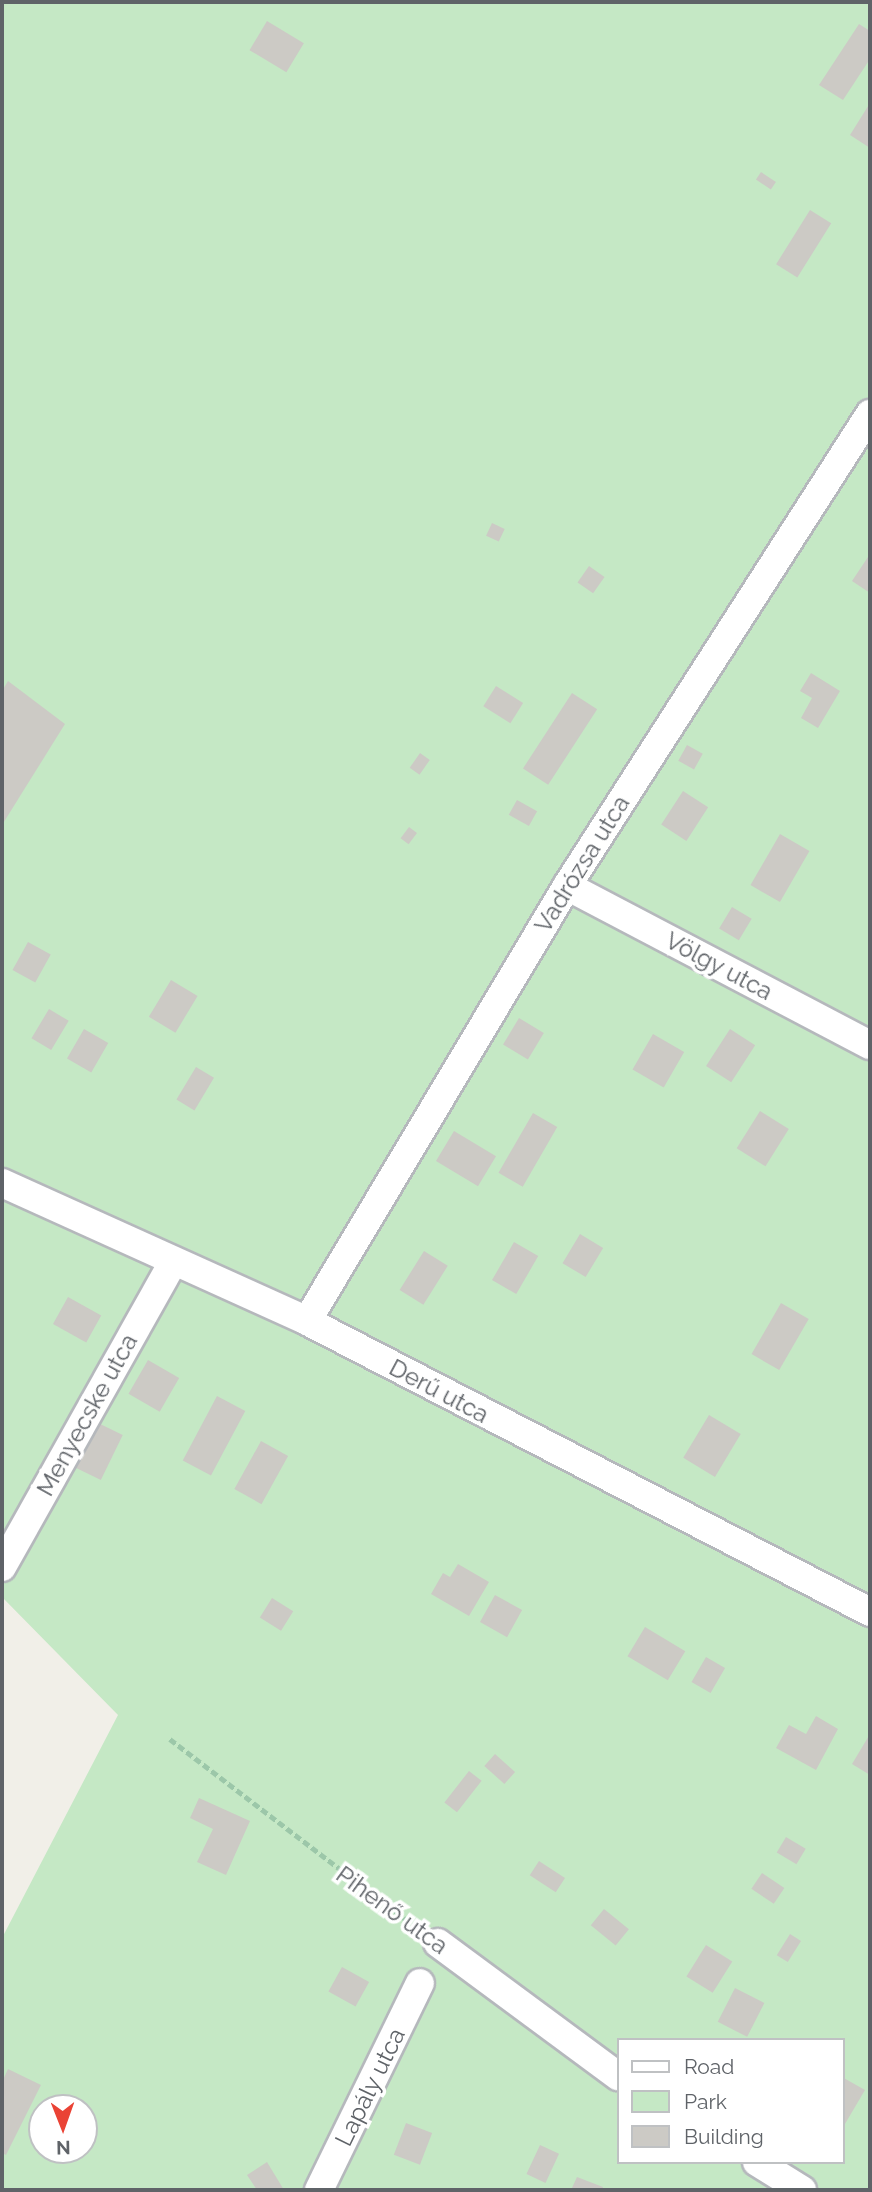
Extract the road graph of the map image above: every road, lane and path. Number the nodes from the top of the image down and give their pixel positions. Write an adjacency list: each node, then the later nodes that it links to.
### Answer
1 (870, 414): 2 (street, Vadrózsa utca)
2 (567, 886): 3 (street, Völgy utca); 6 (street, Vadrózsa utca)
3 (870, 1044)
4 (2, 1183): 5 (street, Derű utca)
5 (173, 1264): 6 (street, Derű utca); 7 (street, Menyecske utca)
6 (307, 1321): 8 (street, Derű utca)
7 (2, 1567)
8 (870, 1612)
9 (170, 1739): 10 (path, Pihenő utca)
10 (438, 1943): 12 (street, Pihenő utca)
11 (420, 1983): 14 (street, Lapály utca)
12 (616, 2075)
13 (760, 2164): 15 (street)
14 (319, 2190)
15 (802, 2190)

